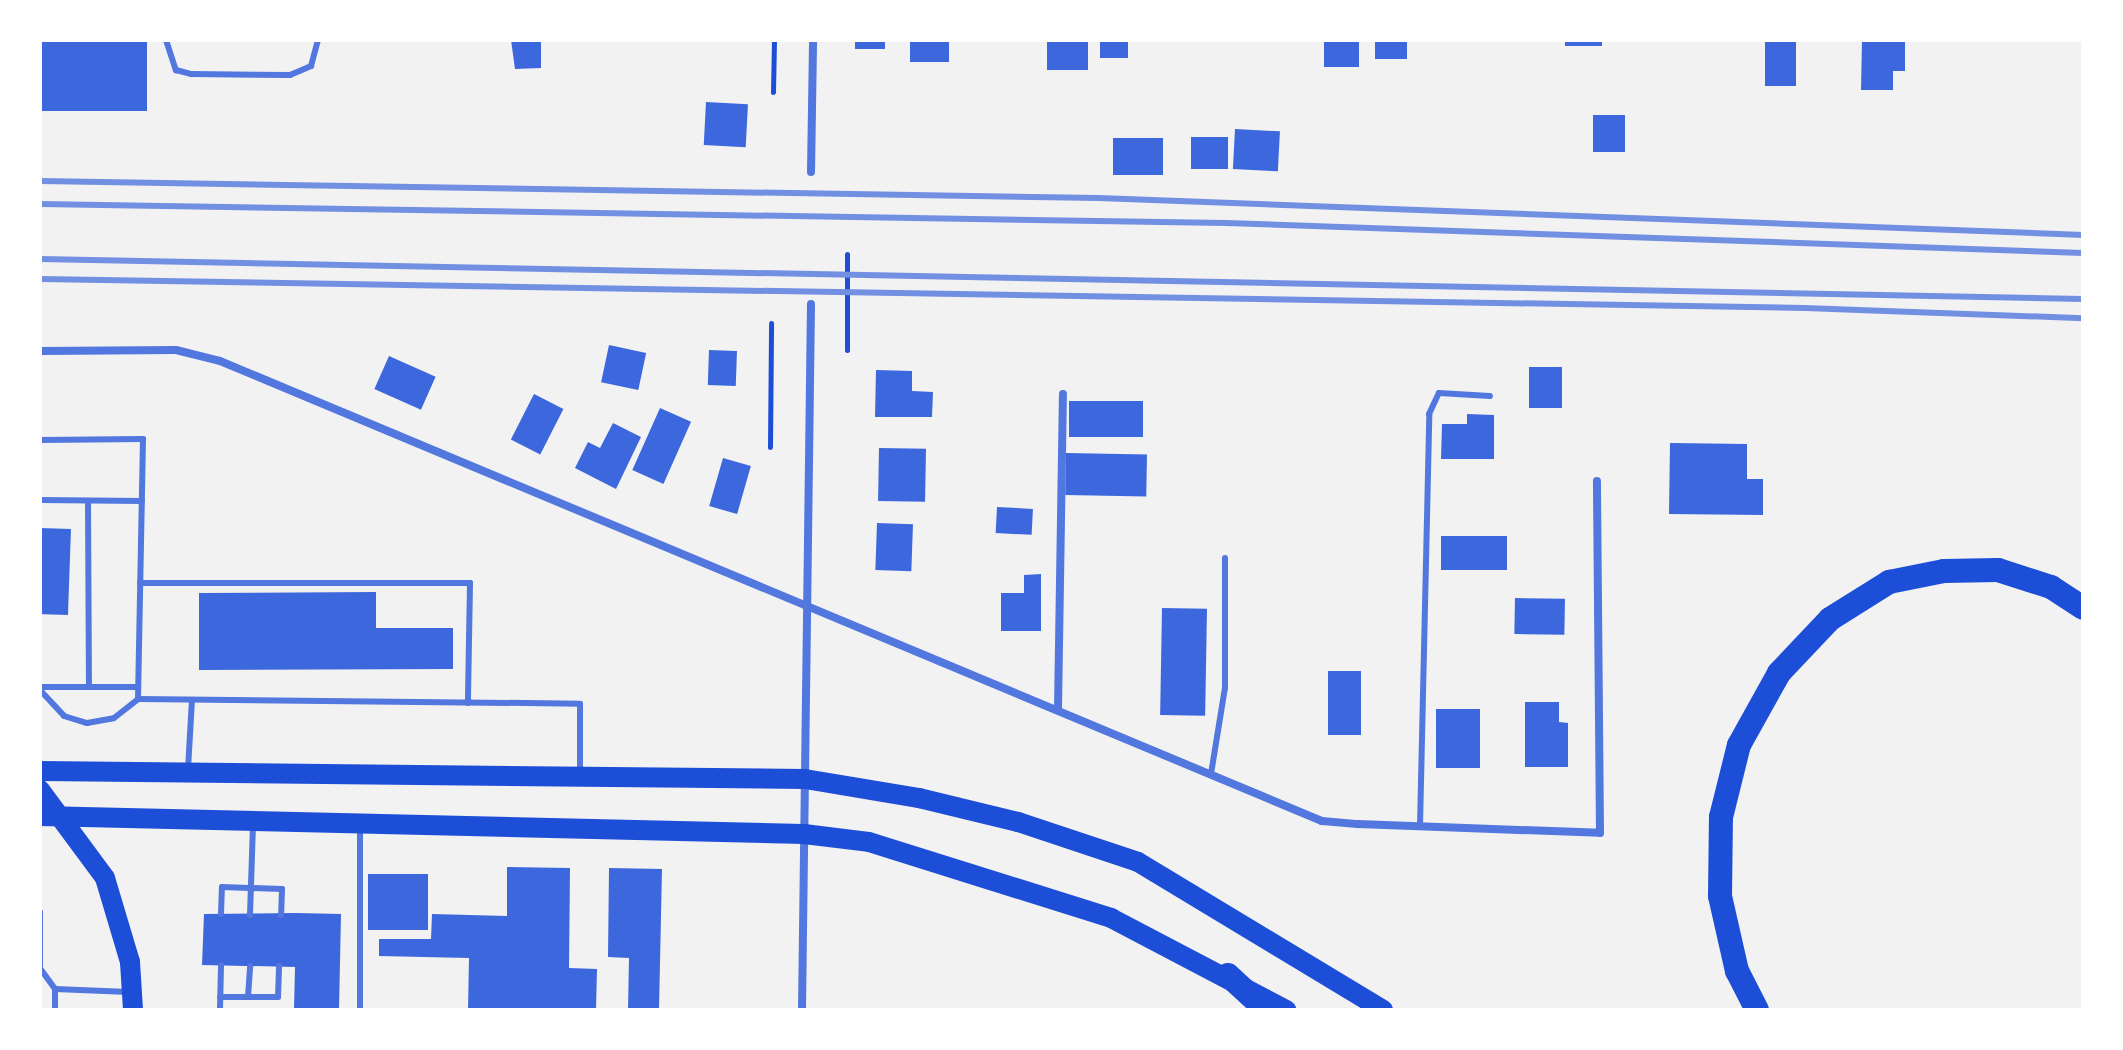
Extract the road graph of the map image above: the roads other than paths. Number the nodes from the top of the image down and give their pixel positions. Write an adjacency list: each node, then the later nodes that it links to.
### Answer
1 (166, 40): 2 (lane)
2 (318, 40)
3 (813, 40): 4 (street)
4 (811, 172)
5 (811, 304): 16 (street)
6 (40, 351): 16 (street)
7 (1063, 394): 24 (street)
8 (1490, 396): 35 (lane)
9 (40, 440): 13 (lane)
10 (1597, 481): 35 (street)
11 (40, 500): 12 (lane)
12 (88, 501): 13 (lane); 18 (lane)
13 (142, 501): 15 (lane)
14 (1225, 558): 27 (lane)
15 (140, 583): 19 (lane); 23 (lane)
16 (808, 602): 24 (street); 29 (street)
17 (2083, 608): 58 (highway)
18 (89, 685): 19 (lane); 20 (lane)
19 (138, 687): 21 (lane)
20 (40, 689): 21 (lane)
21 (138, 699): 22 (lane)
22 (192, 700): 23 (lane); 25 (lane)
23 (468, 703): 28 (lane)
24 (1058, 709): 27 (street)
25 (188, 769): 26 (main road); 28 (main road)
26 (40, 771)
27 (1211, 774): 35 (street)
28 (580, 775): 29 (main road)
29 (805, 779): 36 (street); 57 (main road)
30 (40, 790): 32 (main road)
31 (40, 816): 32 (main road)
32 (63, 816): 33 (main road); 50 (main road)
33 (253, 821): 34 (main road); 37 (lane)
34 (360, 823): 36 (main road); 53 (lane)
35 (1420, 826)
36 (804, 834): 46 (main road); 54 (street)
37 (250, 888): 39 (lane); 40 (lane); 41 (lane)
38 (40, 912): 45 (lane)
39 (221, 914)
40 (250, 915)
41 (281, 915)
42 (221, 965): 48 (lane)
43 (250, 966): 49 (lane)
44 (279, 966): 49 (lane)
45 (41, 971): 47 (lane)
46 (1228, 975): 55 (highway); 56 (main road)
47 (55, 989): 50 (lane); 51 (lane)
48 (220, 997): 49 (lane); 52 (lane)
49 (248, 997)
50 (132, 1001)
51 (55, 1010)
52 (220, 1010)
53 (360, 1010)
54 (802, 1010)
55 (1266, 1010)
56 (1286, 1010)
57 (1383, 1010)
58 (1757, 1010)

